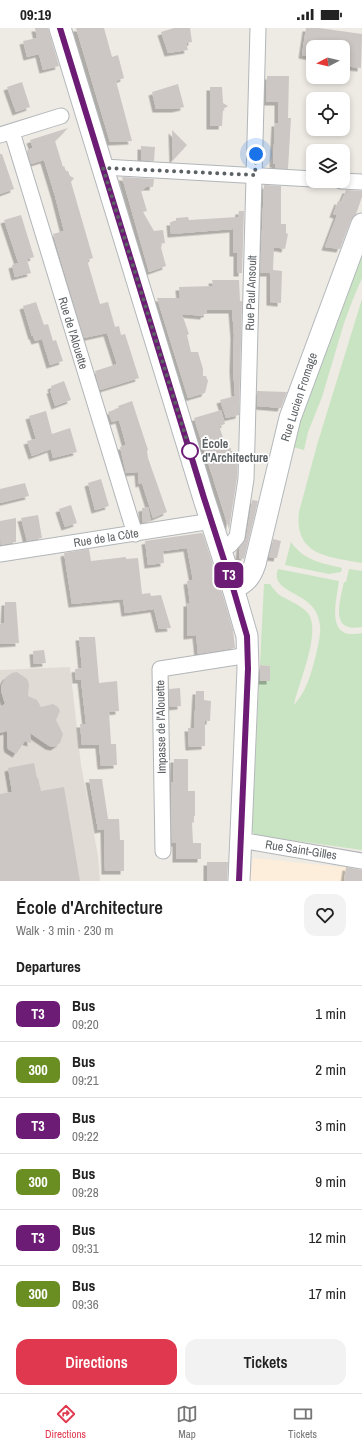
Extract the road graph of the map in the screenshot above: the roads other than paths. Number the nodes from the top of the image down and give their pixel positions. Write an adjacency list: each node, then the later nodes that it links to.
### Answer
1 (60, 28): 5 (street)
2 (258, 28): 6 (street, Rue Paul Ansoult)
3 (61, 116): 4 (street)
4 (6, 133): 12 (street, Rue de l'Alouette)
5 (103, 168): 6 (street); 11 (street)
6 (255, 175): 7 (street); 13 (street, Rue Paul Ansoult)
7 (306, 179)
8 (350, 181): 9 (street)
9 (362, 182)
10 (362, 224): 15 (street, Rue Lucien Fromage)
11 (212, 522): 12 (street, Rue de la Côte); 13 (street)
12 (135, 534): 14 (street, Rue de la Côte)
13 (221, 550): 15 (street)
14 (0, 554)
15 (233, 588): 16 (street)
16 (249, 655): 17 (street); 18 (street, Impasse de l'Alouette)
17 (240, 840): 19 (street, Rue Saint-Gilles); 20 (street)
18 (163, 851)
19 (362, 861)
20 (239, 881)

